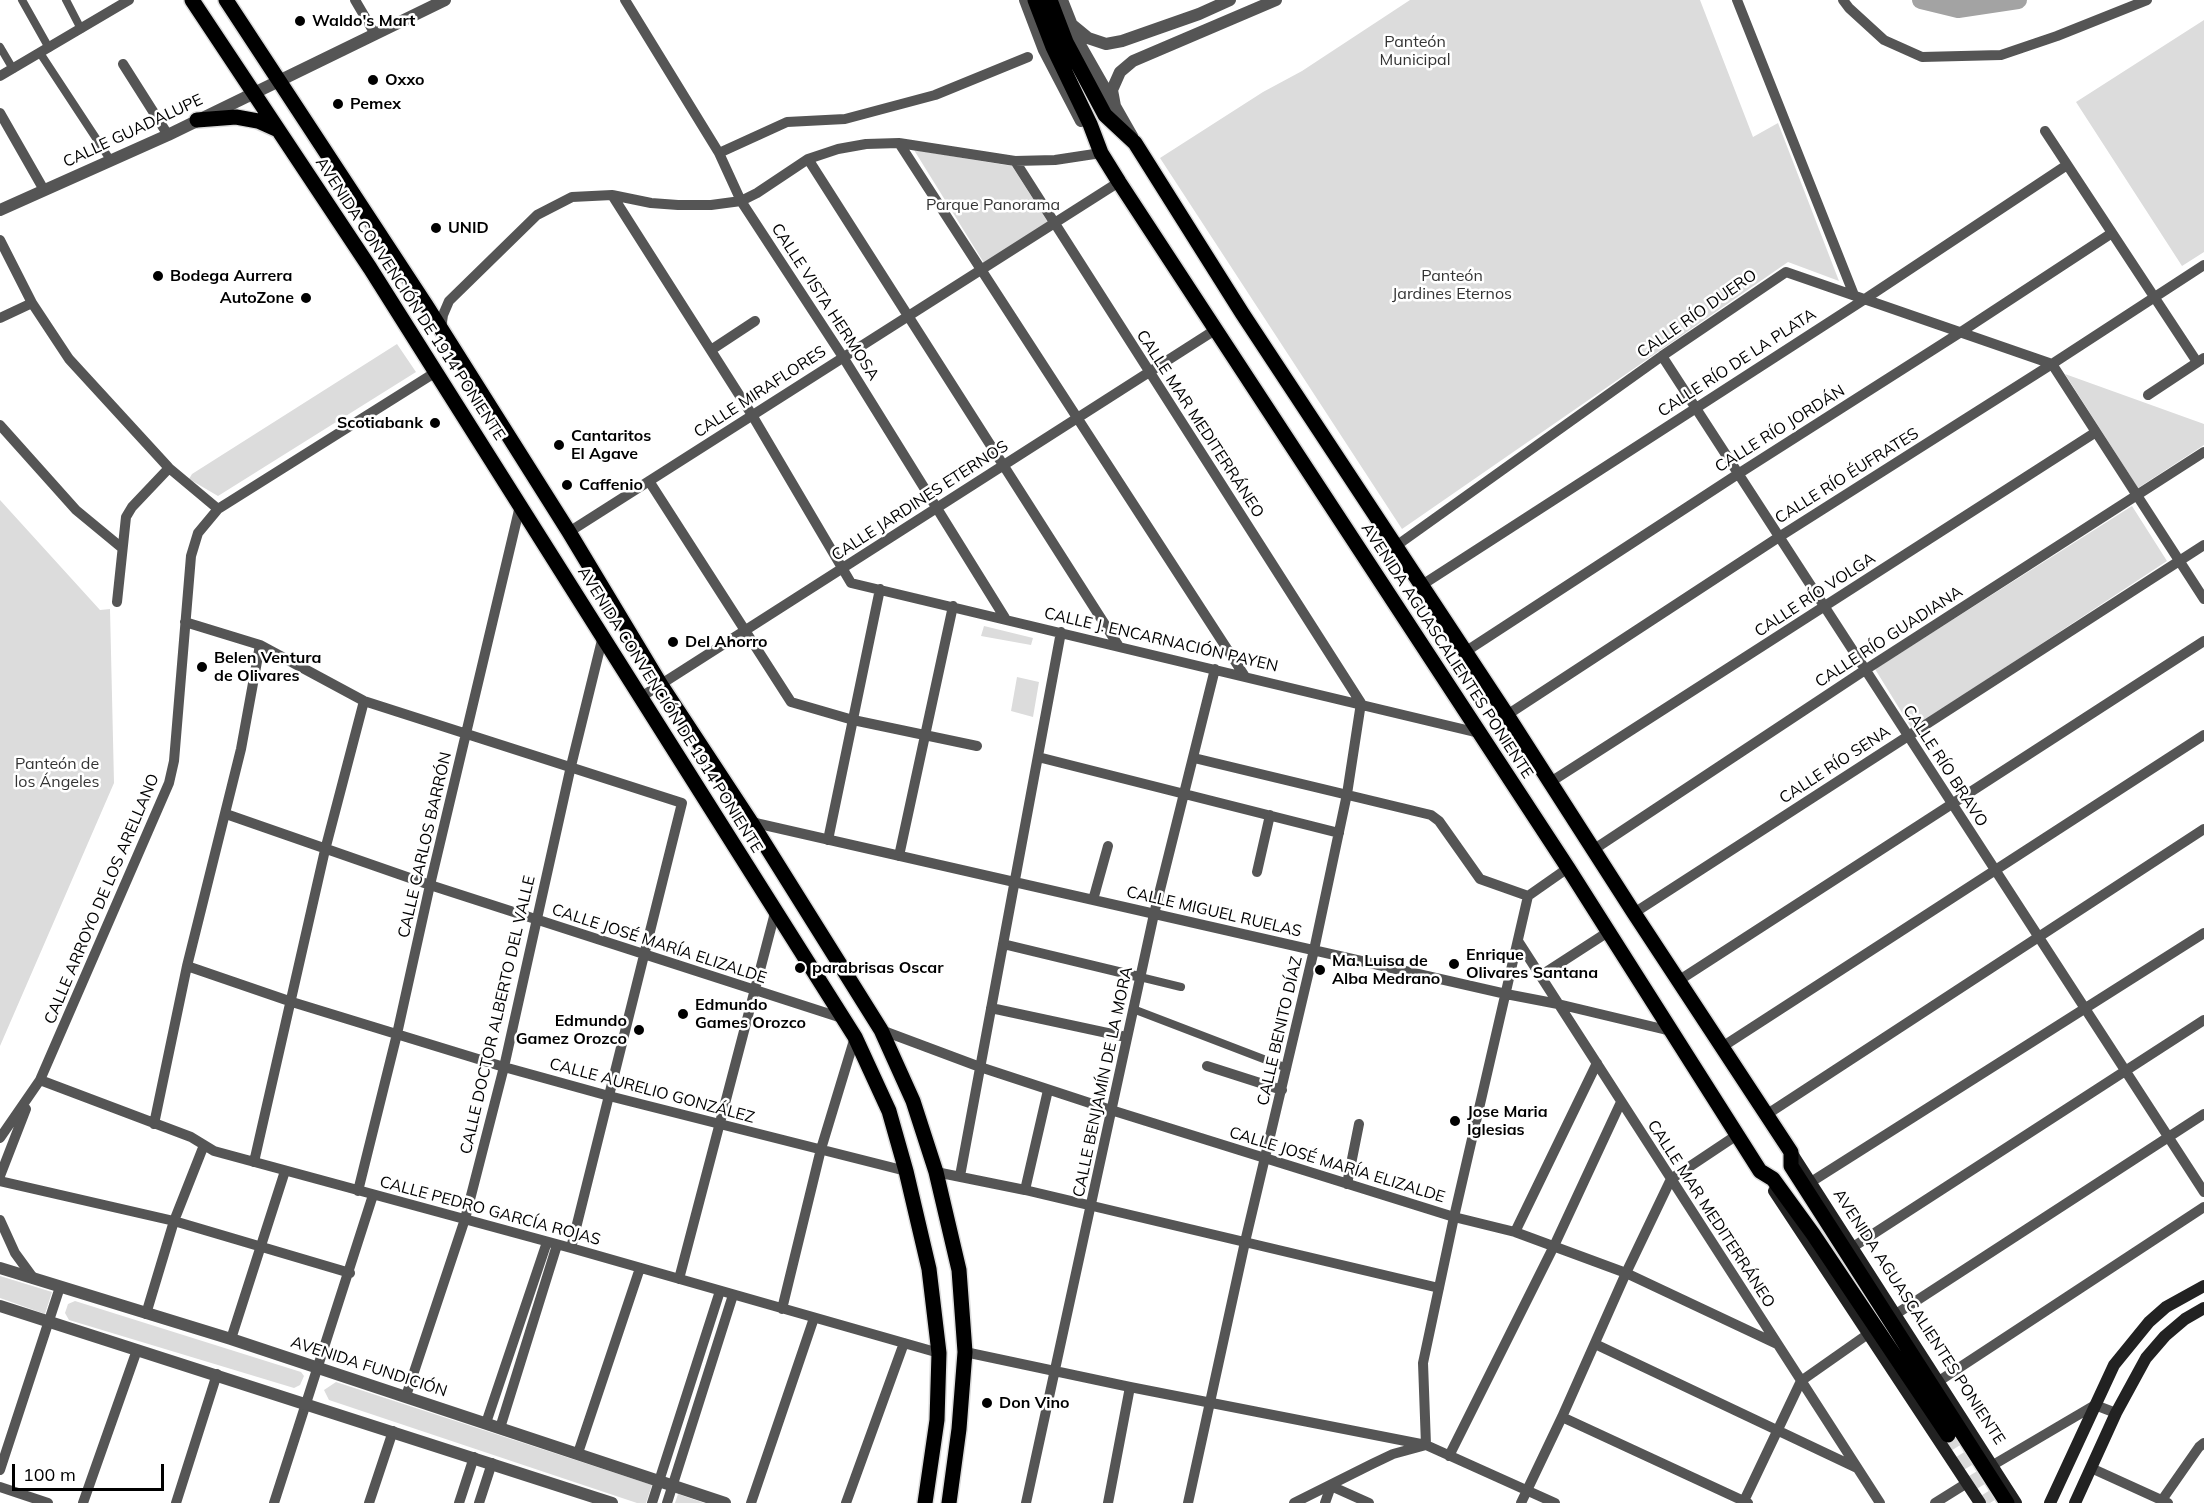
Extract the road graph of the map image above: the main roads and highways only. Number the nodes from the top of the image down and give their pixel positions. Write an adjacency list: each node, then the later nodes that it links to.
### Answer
1 (192, 0): 6 (main road, AVENIDA CONVENCIÓN DE 1914 PONIENTE)
2 (226, 0): 13 (main road, AVENIDA CONVENCIÓN DE 1914 PONIENTE)
3 (1035, 0): 8 (main road, AVENIDA AGUASCALIENTES PONIENTE)
4 (1050, 0): 7 (main road, AVENIDA AGUASCALIENTES PONIENTE)
5 (197, 120): 6 (main road)
6 (280, 131): 12 (main road, AVENIDA CONVENCIÓN DE 1914 PONIENTE)
7 (1791, 1152): 15 (main road, AVENIDA AGUASCALIENTES PONIENTE); 16 (main road, AVENIDA AGUASCALIENTES PONIENTE)
8 (1760, 1171): 11 (main road, AVENIDA AGUASCALIENTES PONIENTE); 14 (main road, AVENIDA AGUASCALIENTES PONIENTE)
9 (2204, 1286): 17 (main road)
10 (2204, 1308): 18 (main road)
11 (1948, 1435)
12 (925, 1503)
13 (949, 1503)
14 (1980, 1503)
15 (2007, 1503)
16 (2016, 1503)
17 (2050, 1503)
18 (2075, 1503)

